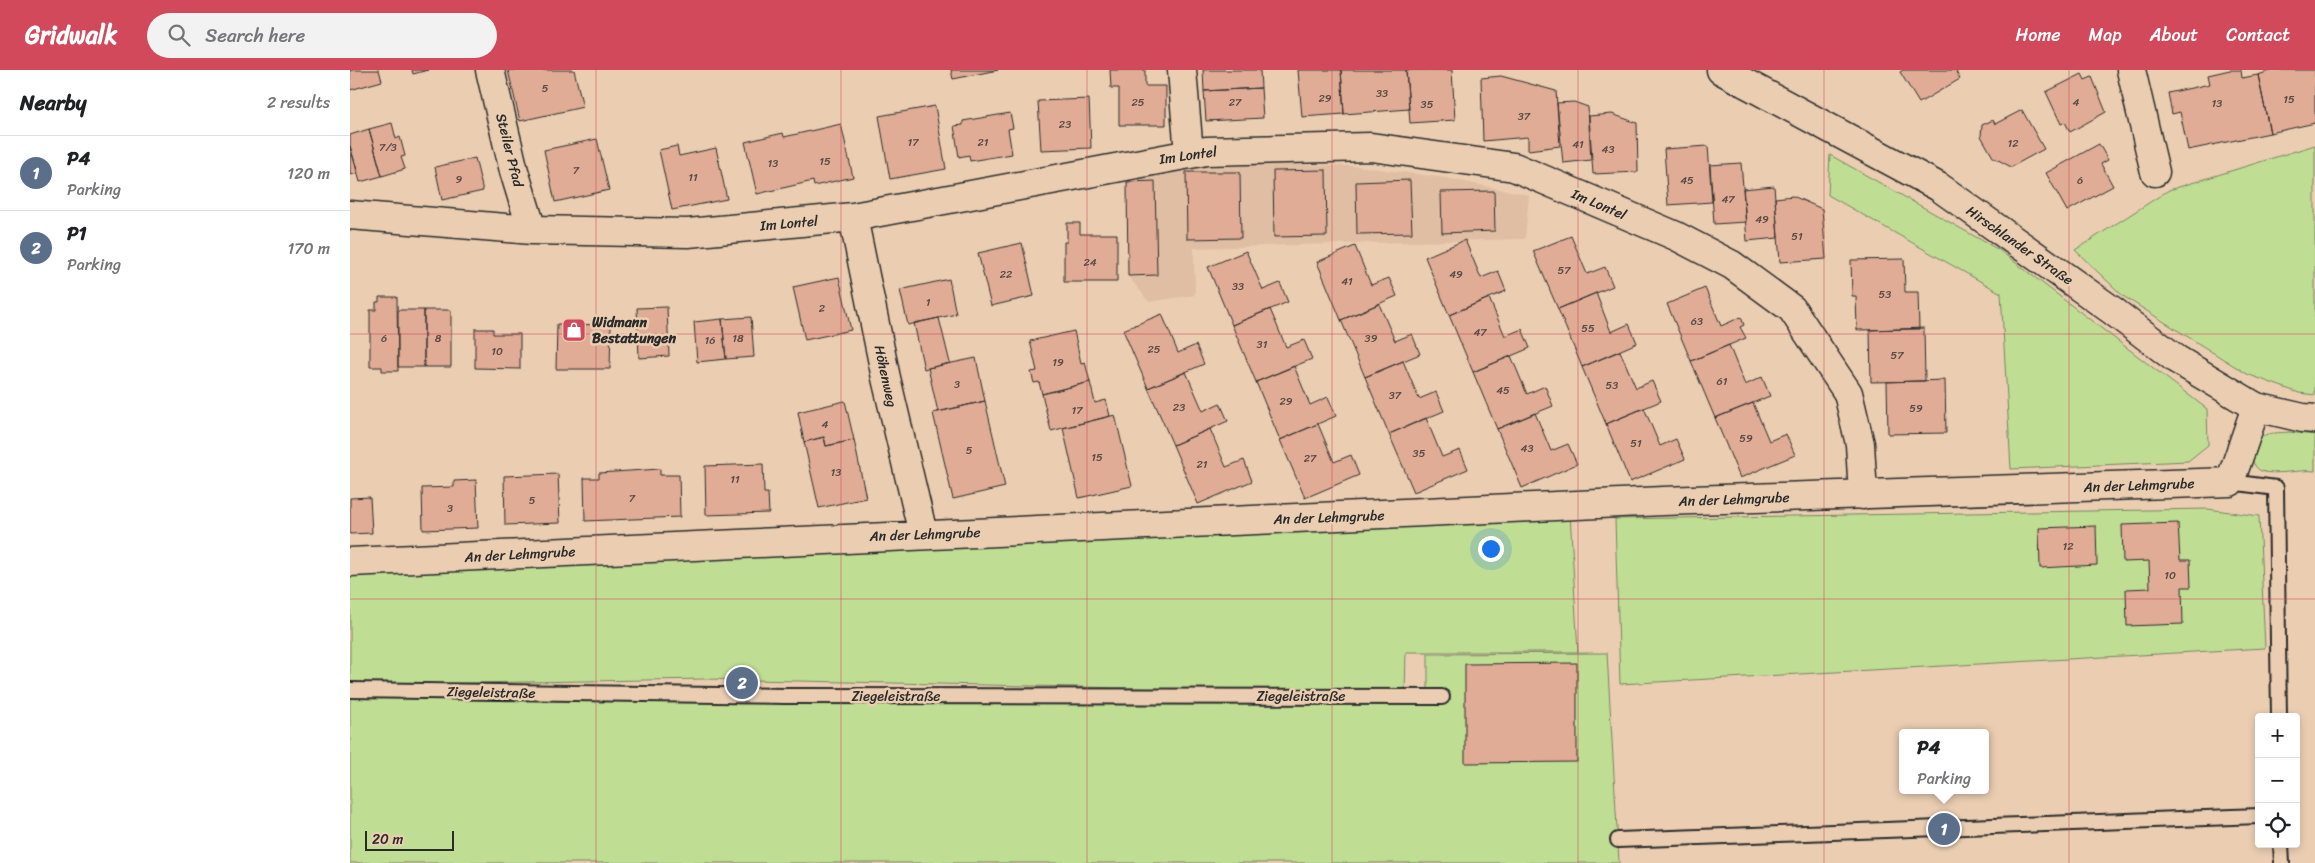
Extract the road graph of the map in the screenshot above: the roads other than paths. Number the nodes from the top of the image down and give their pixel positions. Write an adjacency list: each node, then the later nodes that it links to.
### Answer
1 (490, 70): 9 (street, Steiler Pfad)
2 (1182, 70): 5 (street)
3 (1721, 70): 10 (street, Hirschlander Straße)
4 (2132, 70): 6 (street)
5 (1188, 154): 8 (street, Im Lontel); 13 (street, Im Lontel)
6 (2155, 172)
7 (350, 215): 9 (street, Im Lontel)
8 (853, 217): 9 (street, Im Lontel); 14 (street, Höhenweg)
9 (532, 230)
10 (2256, 407): 11 (street, Hirschlander Straße); 12 (street)
11 (2315, 418)
12 (2230, 482): 13 (street, An der Lehmgrube); 18 (lane)
13 (1863, 495): 14 (street, An der Lehmgrube)
14 (923, 534): 15 (street, An der Lehmgrube)
15 (350, 562)
16 (350, 690): 17 (lane, Ziegeleistraße)
17 (1442, 697)
18 (2279, 713)
19 (2255, 816): 20 (lane)
20 (1618, 840)
21 (2282, 848): 22 (lane)
22 (2282, 863)

